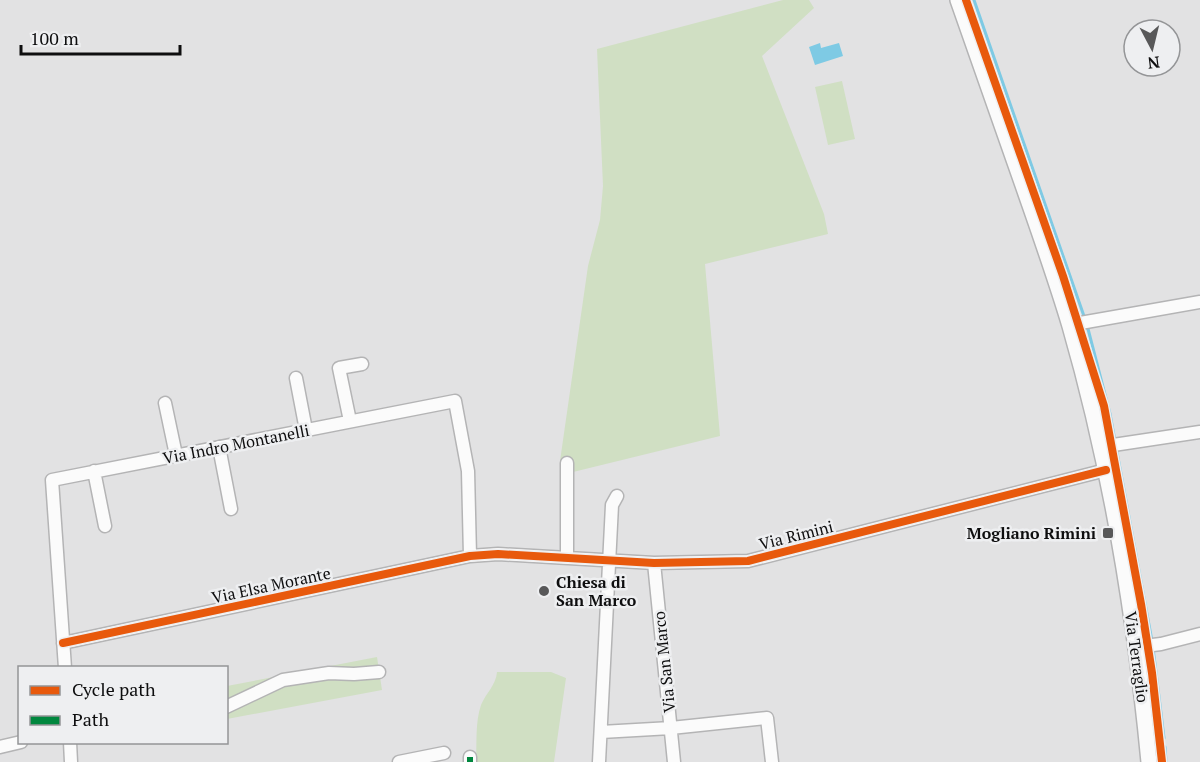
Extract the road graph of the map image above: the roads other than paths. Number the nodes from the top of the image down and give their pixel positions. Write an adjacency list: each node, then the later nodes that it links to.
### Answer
1 (958, 0): 3 (main road, Via Terraglio)
2 (1200, 302): 3 (street)
3 (1079, 323): 10 (main road, Via Terraglio)
4 (362, 364): 7 (street)
5 (296, 378): 8 (street)
6 (165, 403): 12 (street)
7 (350, 421): 8 (street, Via Indro Montanelli); 20 (street, Via Indro Montanelli)
8 (306, 430): 11 (street, Via Indro Montanelli)
9 (1200, 432): 10 (street)
10 (1105, 446): 14 (main road, Via Terraglio)
11 (219, 447): 12 (street, Via Indro Montanelli); 17 (street)
12 (176, 455): 15 (street, Via Indro Montanelli)
13 (567, 463): 21 (street)
14 (1106, 470): 23 (street, Via Rimini); 26 (main road, Via Terraglio)
15 (94, 471): 18 (street); 25 (street, Via Indro Montanelli)
16 (617, 496): 22 (street)
17 (231, 509)
18 (105, 526)
19 (485, 554): 20 (street, Via Elsa Morante); 21 (street, Via Rimini)
20 (470, 556): 25 (street, Via Elsa Morante)
21 (567, 558): 22 (street, Via Rimini)
22 (609, 560): 23 (street, Via Rimini); 31 (street)
23 (654, 563): 30 (street, Via San Marco)
24 (1200, 634): 26 (street)
25 (63, 643): 27 (street)
26 (1141, 646): 41 (main road, Via Terraglio)
27 (64, 666)
28 (379, 672): 29 (street)
29 (228, 705)
30 (670, 728): 31 (street); 39 (street, Via San Marco); 40 (street)
31 (601, 732): 38 (street)
32 (18, 743): 34 (street)
33 (70, 744): 36 (street)
34 (0, 747)
35 (444, 753): 37 (street)
36 (71, 762)
37 (399, 762)
38 (599, 762)
39 (674, 762)
40 (772, 762)
41 (1149, 762)

